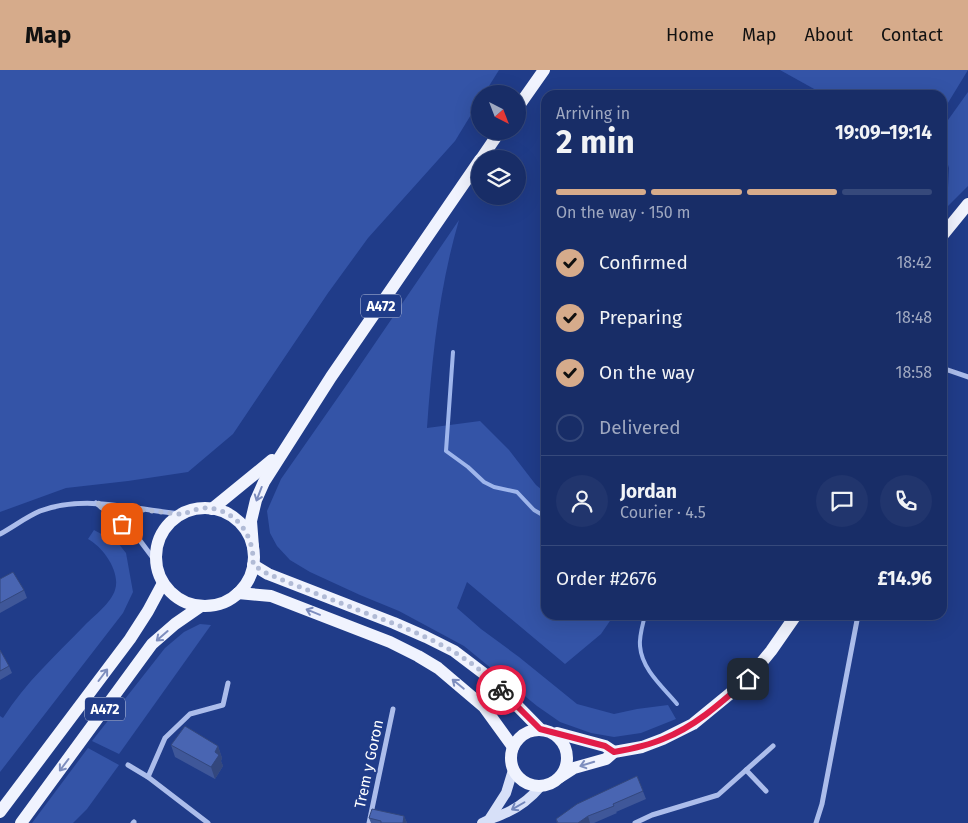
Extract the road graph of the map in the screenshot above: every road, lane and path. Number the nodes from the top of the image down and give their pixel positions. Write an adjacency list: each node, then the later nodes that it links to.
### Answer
1 (544, 70): 2 (main road)
2 (526, 96)
3 (471, 172): 8 (main road, A472)
4 (968, 204): 5 (main road)
5 (947, 230)
6 (947, 370): 7 (street)
7 (968, 377)
8 (282, 452): 10 (main road, A472); 13 (main road, A472, one-way to 13)
9 (96, 503): 11 (street); 12 (street); 14 (street)
10 (212, 509): 11 (main road); 13 (main road)
11 (182, 514): 14 (main road)
12 (0, 534)
13 (253, 547): 15 (main road)
14 (156, 562): 16 (main road)
15 (253, 565): 17 (main road); 23 (main road)
16 (163, 583): 18 (main road); 34 (main road, A472, one-way to 16)
17 (238, 593): 18 (main road); 25 (main road, one-way to 17)
18 (201, 606): 37 (main road, A472, one-way to 37)
19 (793, 620): 26 (main road)
20 (857, 620): 42 (street)
21 (228, 684): 30 (street)
22 (393, 709): 39 (street, Trem y Goron)
23 (545, 730): 25 (main road); 26 (main road); 31 (main road)
24 (773, 746): 29 (street)
25 (512, 747): 28 (main road)
26 (614, 752): 31 (main road, one-way to 31)
27 (128, 765): 30 (street)
28 (513, 770): 32 (main road); 36 (street)
29 (746, 770): 33 (street); 35 (street)
30 (148, 777): 38 (street)
31 (560, 777): 32 (main road)
32 (541, 786): 36 (street, one-way to 36)
33 (766, 791)
34 (0, 812)
35 (652, 815): 40 (street); 41 (street)
36 (486, 821)
37 (21, 823)
38 (208, 823)
39 (369, 823)
40 (635, 823)
41 (655, 823)
42 (816, 823)

